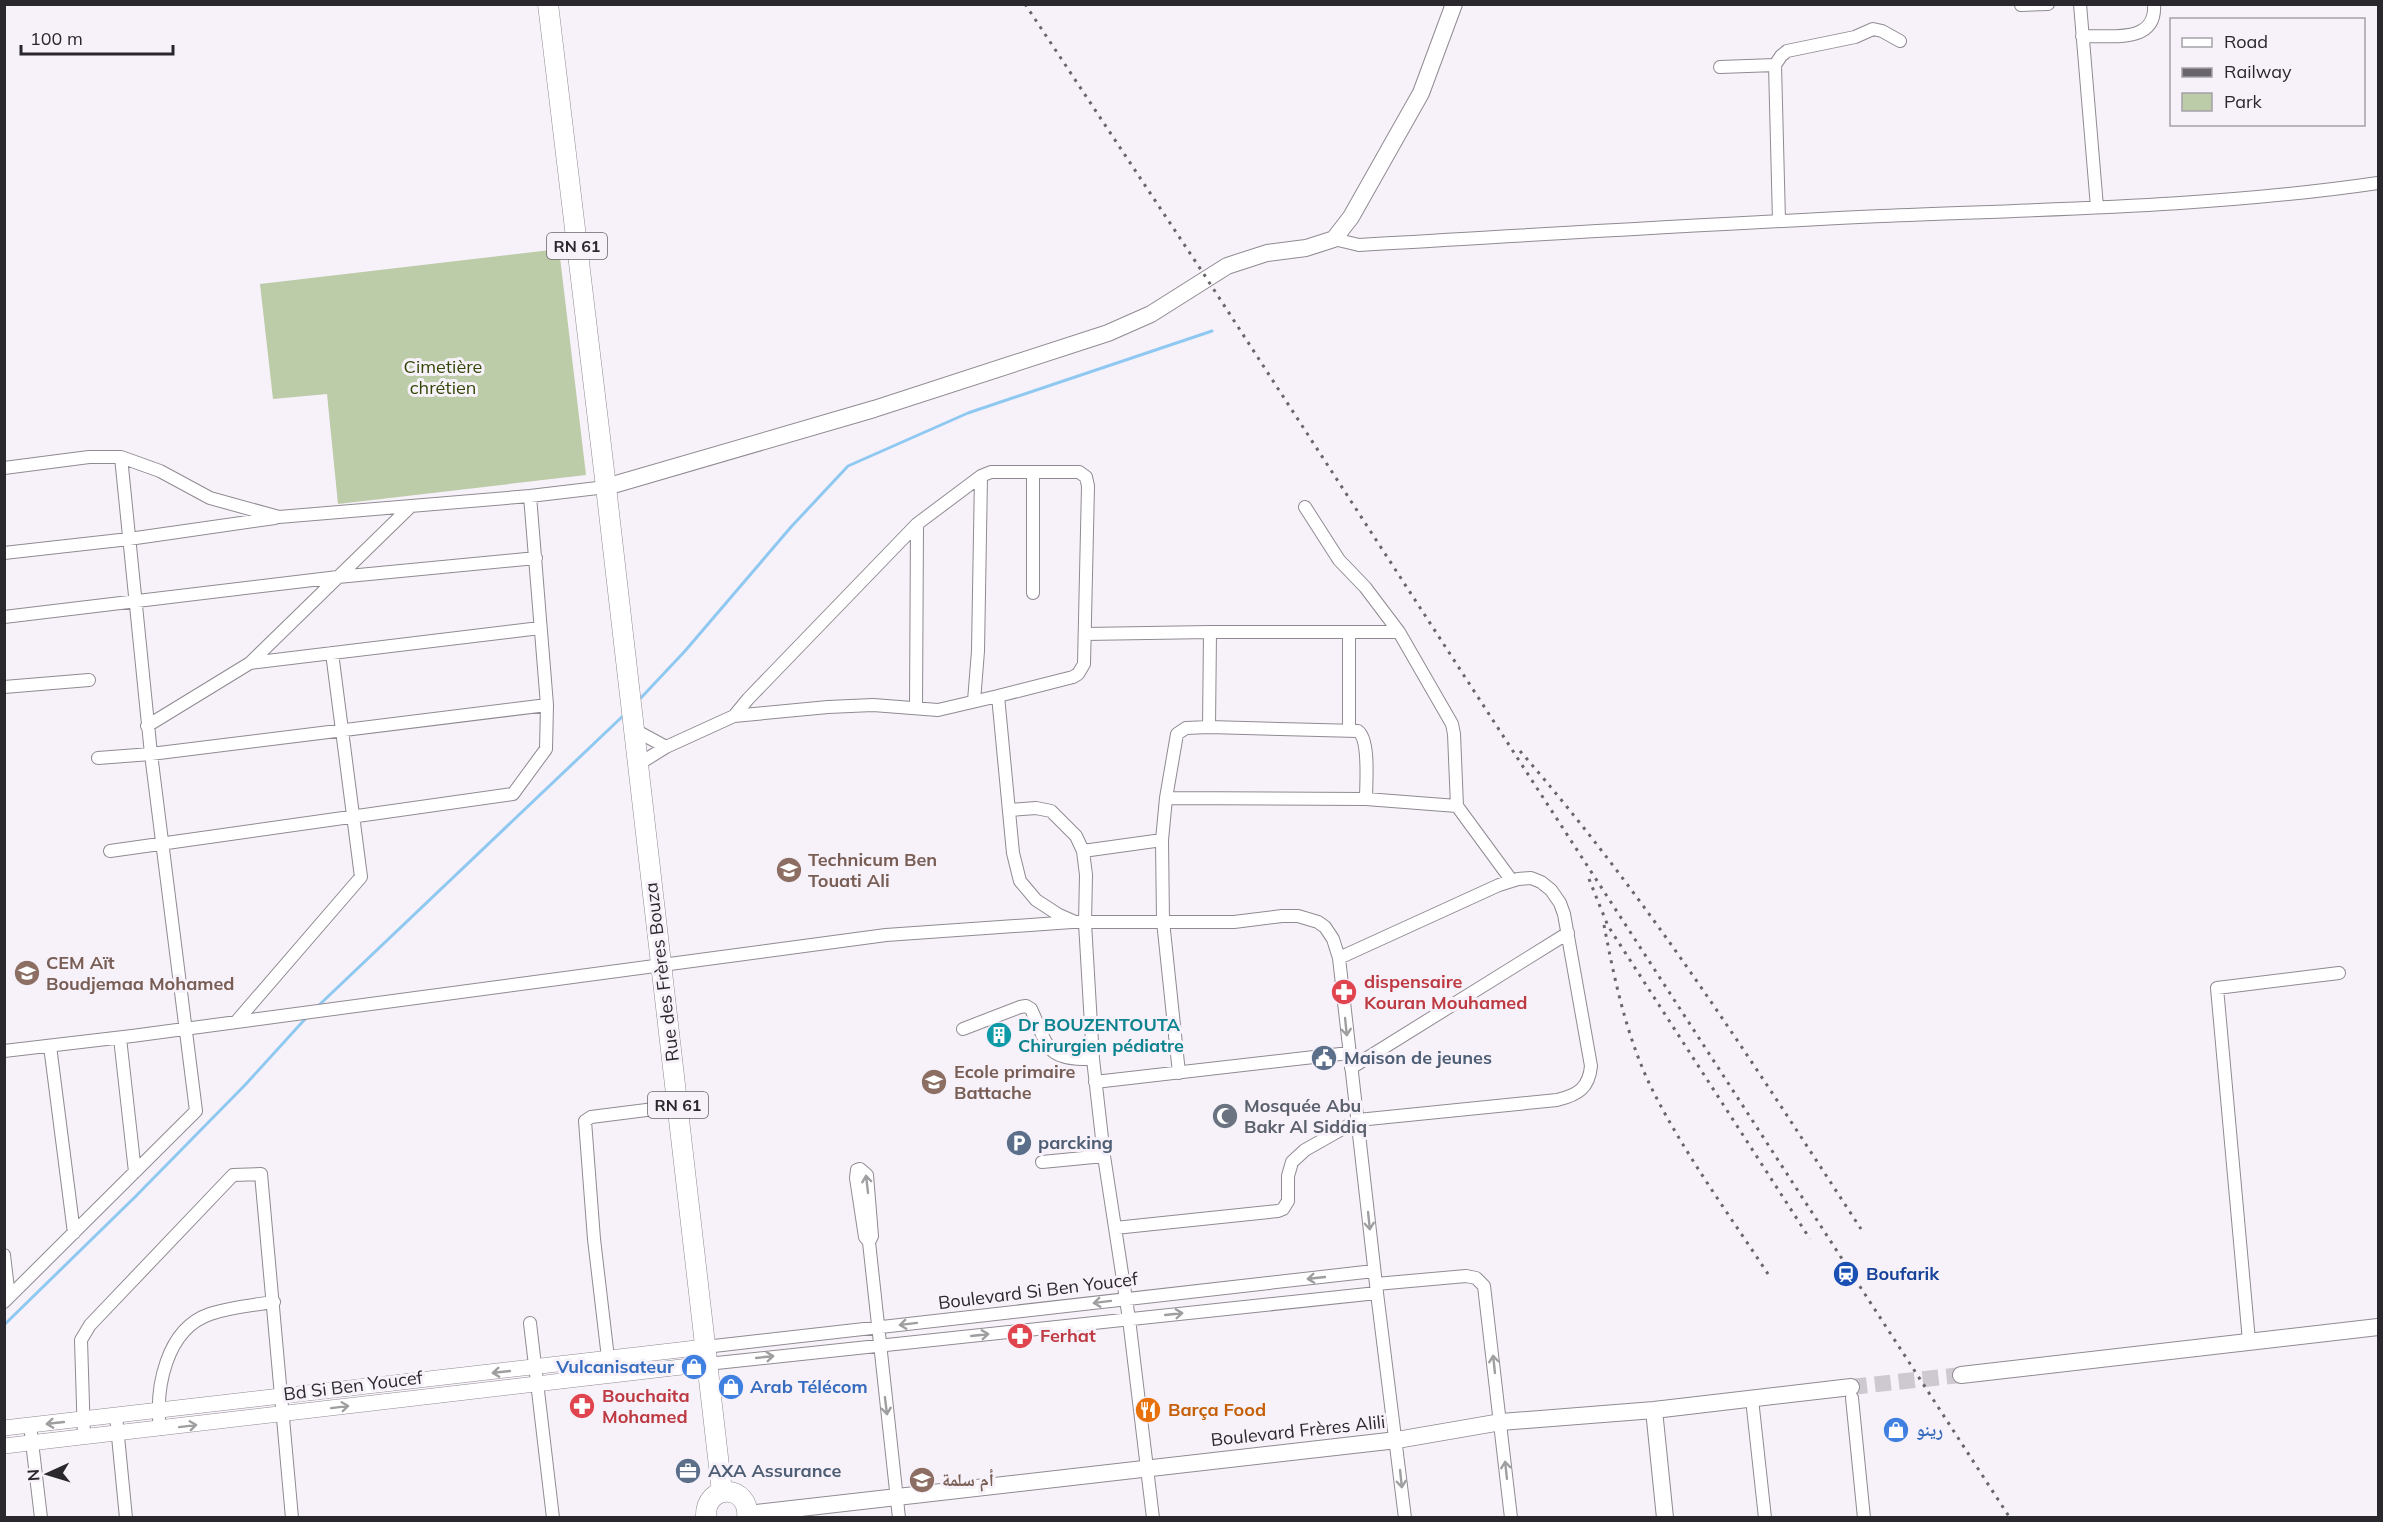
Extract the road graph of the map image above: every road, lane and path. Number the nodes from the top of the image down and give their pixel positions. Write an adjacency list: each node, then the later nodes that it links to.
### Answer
1 (548, 4): 19 (main road, RN 61)
2 (1455, 4): 14 (main road)
3 (2048, 4): 6 (street)
4 (2080, 4): 7 (street)
5 (2154, 4): 7 (street)
6 (2020, 5)
7 (2082, 36): 12 (street)
8 (1900, 41): 9 (street)
9 (1775, 65): 10 (street); 13 (street)
10 (1720, 67)
11 (2379, 183): 12 (street)
12 (2097, 207): 13 (street)
13 (1779, 220): 14 (street)
14 (1334, 239): 19 (main road)
15 (121, 457): 16 (street); 23 (street); 25 (street)
16 (4, 468)
17 (1033, 472): 18 (street); 29 (street); 36 (street)
18 (981, 476): 24 (street); 42 (street)
19 (606, 487): 20 (street); 46 (main road, Rue des Frères Bouza / RN 61)
20 (530, 496): 21 (street); 27 (street)
21 (410, 507): 23 (street); 28 (street)
22 (1305, 507): 35 (street)
23 (279, 517): 25 (street)
24 (917, 524): 44 (street); 45 (street)
25 (129, 539): 26 (street); 30 (street)
26 (4, 553)
27 (536, 558): 28 (street); 32 (street)
28 (338, 577): 30 (street); 38 (street)
29 (1033, 593)
30 (134, 600): 31 (street); 47 (street)
31 (4, 617)
32 (540, 628): 37 (street); 43 (street)
33 (1210, 632): 34 (street); 36 (street); 48 (street)
34 (1349, 632): 35 (street); 49 (street)
35 (1399, 632): 57 (street)
36 (1084, 634): 41 (street)
37 (332, 653): 38 (street); 50 (street)
38 (250, 663): 47 (street)
39 (88, 680): 40 (street)
40 (4, 687)
41 (998, 696): 42 (street); 58 (street)
42 (974, 701): 44 (street)
43 (548, 705): 50 (street); 59 (street)
44 (916, 708): 45 (street)
45 (734, 716): 51 (street)
46 (632, 724): 51 (street); 54 (main road, Rue des Frères Bouza / RN 61)
47 (147, 726): 52 (street)
48 (1209, 727): 49 (street); 55 (street)
49 (1349, 729): 56 (street)
50 (342, 731): 52 (street); 59 (street)
51 (666, 747): 54 (street)
52 (150, 754): 53 (street); 61 (street)
53 (98, 758)
54 (637, 765): 69 (main road, Rue des Frères Bouza / RN 61)
55 (1166, 798): 56 (street); 60 (street)
56 (1366, 799): 57 (street)
57 (1457, 806): 64 (street)
58 (1010, 810): 63 (street); 66 (street)
59 (354, 816): 61 (street); 71 (street)
60 (1162, 840): 63 (street); 65 (street)
61 (163, 843): 62 (street); 72 (street)
62 (110, 851)
63 (1083, 851): 66 (street)
64 (1512, 880): 67 (street); 68 (street)
65 (1162, 921): 66 (street); 68 (street); 80 (street)
66 (1080, 922): 69 (street); 78 (street)
67 (1568, 933): 79 (street); 83 (street)
68 (1338, 953): 77 (street, one-way to 77)
69 (662, 964): 71 (street); 82 (main road, Rue des Frères Bouza / RN 61)
70 (2339, 973): 100 (street)
71 (236, 1022): 72 (street)
72 (185, 1029): 74 (street); 86 (street)
73 (963, 1029): 78 (street)
74 (120, 1038): 75 (street); 86 (street)
75 (50, 1046): 76 (street); 88 (street)
76 (4, 1051)
77 (1349, 1053): 79 (street); 80 (street)
78 (1093, 1059): 81 (street)
79 (1351, 1068): 83 (street)
80 (1179, 1073): 81 (street)
81 (1095, 1083): 84 (street)
82 (678, 1106): 102 (main road, Rue des Frères Bouza / RN 61); 103 (street)
83 (1358, 1120): 87 (street); 91 (street, one-way to 91)
84 (1104, 1156): 85 (street); 87 (street)
85 (1042, 1162)
86 (135, 1172): 88 (street)
87 (1115, 1228): 94 (street)
88 (74, 1233): 93 (street)
89 (869, 1242): 89 (street, one-way to 89); 98 (street)
90 (4, 1255): 93 (street)
91 (1374, 1271): 92 (street); 94 (street, Boulevard Si Ben Youcef, one-way to 94)
92 (1376, 1288): 96 (street, Boulevard Si Ben Youcef, one-way to 92); 117 (street, Boulevard Si Ben Youcef, one-way to 92); 123 (street)
93 (7, 1299)
94 (1127, 1299): 96 (street); 98 (street, Boulevard Si Ben Youcef, one-way to 98)
95 (274, 1302): 109 (street); 113 (street); 116 (street)
96 (1130, 1319): 101 (street, Boulevard Si Ben Youcef, one-way to 96); 126 (street)
97 (530, 1323): 105 (street)
98 (878, 1327): 101 (street); 102 (street, Boulevard Si Ben Youcef)
99 (2379, 1327): 100 (main road)
100 (2249, 1341): 104 (main road)
101 (879, 1346): 102 (street, Boulevard Si Ben Youcef, one-way to 101); 128 (street, one-way to 128)
102 (706, 1355): 103 (street, Bd Si Ben Youcef); 106 (street, Bd Si Ben Youcef); 127 (main road, Rue des Frères Bouza / RN 61)
103 (608, 1359): 105 (street, Bd Si Ben Youcef); 106 (street)
104 (1962, 1374)
105 (536, 1375): 106 (street, Bd Si Ben Youcef); 107 (street, Bd Si Ben Youcef, one-way to 107); 111 (street, Bd Si Ben Youcef); 134 (street)
106 (610, 1375)
107 (370, 1387): 109 (street, Bd Si Ben Youcef); 111 (street)
108 (1852, 1393): 110 (main road, Boulevard Frères Alili); 141 (street)
109 (280, 1397): 113 (street, Bd Si Ben Youcef); 114 (street)
110 (1752, 1399): 112 (main road, Boulevard Frères Alili); 140 (street)
111 (371, 1402): 114 (street, Bd Si Ben Youcef, one-way to 111)
112 (1654, 1410): 117 (main road, Boulevard Frères Alili); 139 (main road)
113 (158, 1411): 115 (street, Bd Si Ben Youcef); 120 (street)
114 (282, 1414): 120 (street, Bd Si Ben Youcef, one-way to 114); 133 (street)
115 (116, 1416): 116 (street, Bd Si Ben Youcef); 121 (street)
116 (85, 1420): 118 (street, Bd Si Ben Youcef, one-way to 118); 122 (street)
117 (1501, 1422): 123 (main road, Boulevard Frères Alili); 138 (street, one-way to 117)
118 (30, 1425): 119 (street, Bd Si Ben Youcef); 124 (street)
119 (4, 1428)
120 (160, 1429): 121 (street, Bd Si Ben Youcef)
121 (117, 1433): 122 (street, Bd Si Ben Youcef); 132 (street)
122 (84, 1437): 124 (street, Bd Si Ben Youcef)
123 (1397, 1440): 126 (main road, Boulevard Frères Alili); 137 (street, one-way to 137)
124 (31, 1444): 125 (street, Bd Si Ben Youcef); 131 (street)
125 (4, 1446)
126 (1147, 1468): 128 (main road, Boulevard Frères Alili); 136 (street)
127 (722, 1492): 129 (main road); 130 (main road)
128 (897, 1497): 129 (main road, Boulevard Frères Alili); 135 (street)
129 (747, 1516)
130 (705, 1517)
131 (41, 1518)
132 (126, 1518)
133 (292, 1518)
134 (553, 1518)
135 (899, 1518)
136 (1153, 1518)
137 (1406, 1518)
138 (1511, 1518)
139 (1665, 1518)
140 (1765, 1518)
141 (1864, 1518)

